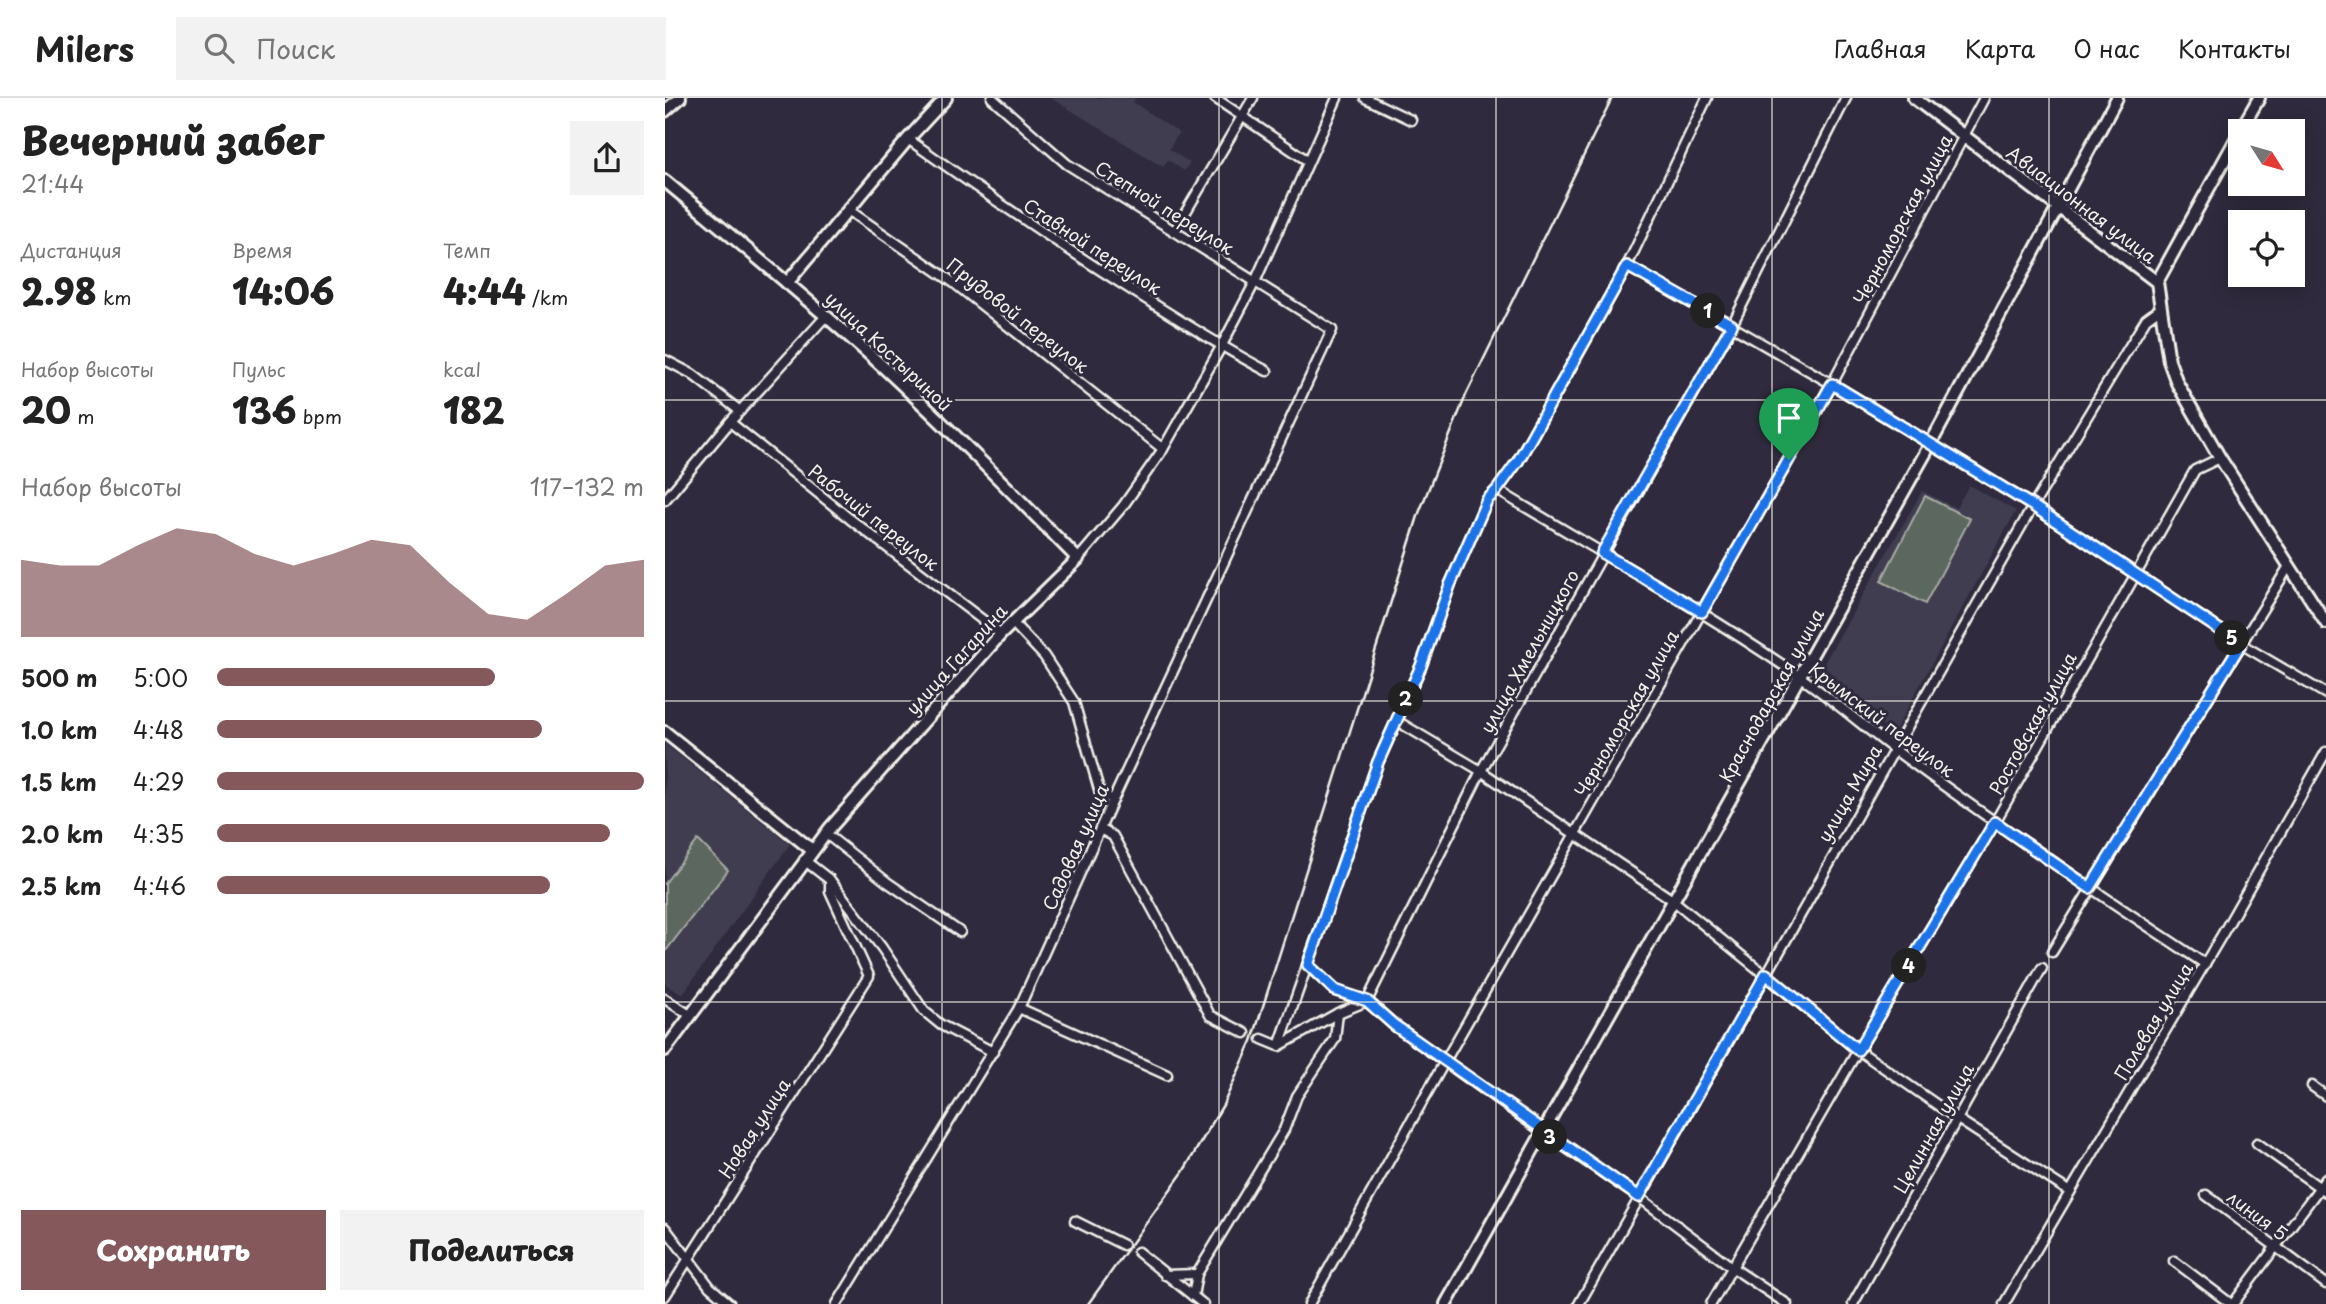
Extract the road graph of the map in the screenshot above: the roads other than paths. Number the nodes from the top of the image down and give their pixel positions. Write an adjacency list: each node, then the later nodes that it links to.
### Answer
1 (680, 98): 14 (street)
2 (946, 98): 19 (street)
3 (992, 98): 25 (street, Степной переулок)
4 (1215, 98): 15 (street)
5 (1253, 98): 15 (street)
6 (1337, 98): 21 (street, улица Гагарина)
7 (1365, 98): 17 (street)
8 (1707, 98): 26 (street)
9 (1846, 98): 32 (street, улица Хмельницкого)
10 (1914, 98): 18 (street, Авиационная улица)
11 (1984, 98): 18 (street, Черноморская улица)
12 (2117, 98): 23 (street, Краснодарская улица)
13 (2259, 98): 16 (street)
14 (665, 111)
15 (1243, 118): 21 (street); 25 (street)
16 (2247, 119)
17 (1411, 120)
18 (1963, 136): 23 (street, Авиационная улица); 36 (street, Черноморская улица)
19 (908, 139): 24 (street); 33 (street, Ставной переулок)
20 (2228, 154): 28 (street)
21 (1308, 161): 27 (street, улица Гагарина)
22 (665, 181): 29 (street, улица Костыриной)
23 (2057, 206): 28 (street, Авиационная улица); 40 (street, Краснодарская улица)
24 (850, 211): 29 (street); 41 (street, Прудовой переулок)
25 (1174, 232): 27 (street, Степной переулок)
26 (1627, 266): 32 (street); 43 (street)
27 (1255, 282): 33 (street, улица Гагарина); 37 (street, Степной переулок)
28 (2157, 282): 30 (street, Авиационная улица)
29 (787, 283): 31 (street, улица Костыриной)
30 (2161, 308): 42 (street, Авиационная улица); 45 (street, улица Мира)
31 (826, 316): 38 (street); 47 (street, улица Костыриной)
32 (1732, 325): 36 (street); 46 (street, улица Хмельницкого)
33 (1221, 347): 35 (street, Ставной переулок); 41 (street, улица Гагарина)
34 (665, 360): 38 (street)
35 (1267, 370)
36 (1832, 384): 40 (street); 50 (street, Черноморская улица)
37 (1308, 385): 62 (street, Садовая улица)
38 (740, 411): 39 (street)
39 (730, 422): 44 (street); 53 (street, Рабочий переулок)
40 (1930, 445): 45 (street); 55 (street, Краснодарская улица)
41 (1163, 449): 47 (street, улица Гагарина)
42 (2220, 458): 48 (street, Авиационная улица); 49 (street, Ростовская улица)
43 (1497, 490): 46 (street, Крымский переулок); 57 (street)
44 (665, 500)
45 (2033, 506): 49 (street); 59 (street, улица Мира)
46 (1602, 553): 50 (street, Крымский переулок); 61 (street, улица Хмельницкого)
47 (1077, 559): 51 (street, улица Гагарина)
48 (2289, 566): 52 (street, Авиационная улица); 54 (street)
49 (2134, 575): 54 (street); 63 (street, Ростовская улица)
50 (1702, 612): 55 (street, Крымский переулок); 66 (street, Черноморская улица)
51 (1012, 622): 53 (street, улица Гагарина); 62 (street)
52 (2326, 623)
53 (1000, 634): 65 (street, улица Гагарина)
54 (2241, 644): 56 (street); 70 (street)
55 (1801, 677): 59 (street, Крымский переулок); 71 (street, Краснодарская улица)
56 (2326, 695)
57 (1397, 721): 61 (street); 75 (street)
58 (665, 732): 67 (street)
59 (1895, 750): 63 (street, Крымский переулок); 77 (street, улица Мира)
60 (2326, 752): 74 (street, Полевая улица)
61 (1481, 771): 66 (street); 79 (street, улица Хмельницкого)
62 (1113, 800): 64 (street, Садовая улица)
63 (1995, 822): 70 (street, Крымский переулок); 87 (street, Ростовская улица)
64 (1100, 829): 80 (street, Садовая улица); 83 (street)
65 (825, 833): 67 (street, улица Гагарина); 72 (street)
66 (1575, 834): 71 (street); 89 (street, Черноморская улица)
67 (812, 850): 68 (street, улица Гагарина)
68 (804, 860): 69 (street); 82 (street, улица Гагарина)
69 (830, 880): 88 (street); 106 (street, Новая улица)
70 (2090, 888): 73 (street); 74 (street, Крымский переулок)
71 (1674, 901): 77 (street); 94 (street, Краснодарская улица)
72 (960, 932)
73 (2052, 952)
74 (2205, 964): 98 (street, Полевая улица)
75 (1308, 965): 79 (street); 85 (street)
76 (2042, 968): 93 (street, Целинная улица)
77 (1766, 974): 87 (street); 100 (street, улица Мира)
78 (665, 999): 82 (street)
79 (1367, 1001): 81 (street); 89 (street)
80 (1019, 1008): 88 (street, Садовая улица); 90 (street)
81 (1338, 1013): 85 (street); 109 (street)
82 (690, 1015): 86 (street, улица Гагарина)
83 (1245, 1033)
84 (1262, 1039): 85 (street)
85 (1279, 1046)
86 (665, 1050)
87 (1858, 1050): 93 (street); 108 (street, Ростовская улица)
88 (993, 1052): 115 (street, Садовая улица)
89 (1445, 1061): 94 (street); 117 (street, Черноморская улица)
90 (1167, 1075)
91 (2312, 1086): 92 (street)
92 (2326, 1096)
93 (1957, 1118): 98 (street); 122 (street, Целинная улица)
94 (1543, 1132): 100 (street); 118 (street, Краснодарская улица)
95 (2257, 1143): 97 (street)
96 (2326, 1179): 97 (street)
97 (2323, 1189): 104 (street)
98 (2070, 1192): 123 (street, Полевая улица)
99 (2206, 1195): 104 (street, линия 5)
100 (1639, 1197): 108 (street); 119 (street, улица Мира)
101 (1075, 1221): 103 (street)
102 (665, 1228): 106 (street)
103 (1123, 1245)
104 (2275, 1247): 111 (street, линия 5); 124 (street)
105 (1139, 1252): 110 (street)
106 (689, 1259): 112 (street, Новая улица); 114 (street)
107 (2174, 1261): 124 (street)
108 (1733, 1268): 120 (street, Ростовская улица); 121 (street)
109 (1197, 1274): 110 (street); 113 (street)
110 (1165, 1275): 113 (street)
111 (2326, 1284)
112 (665, 1296)
113 (1193, 1296): 116 (street)
114 (730, 1304)
115 (837, 1304)
116 (1203, 1304)
117 (1309, 1304)
118 (1446, 1304)
119 (1579, 1304)
120 (1711, 1304)
121 (1787, 1304)
122 (1853, 1304)
123 (2004, 1304)
124 (2232, 1304)

